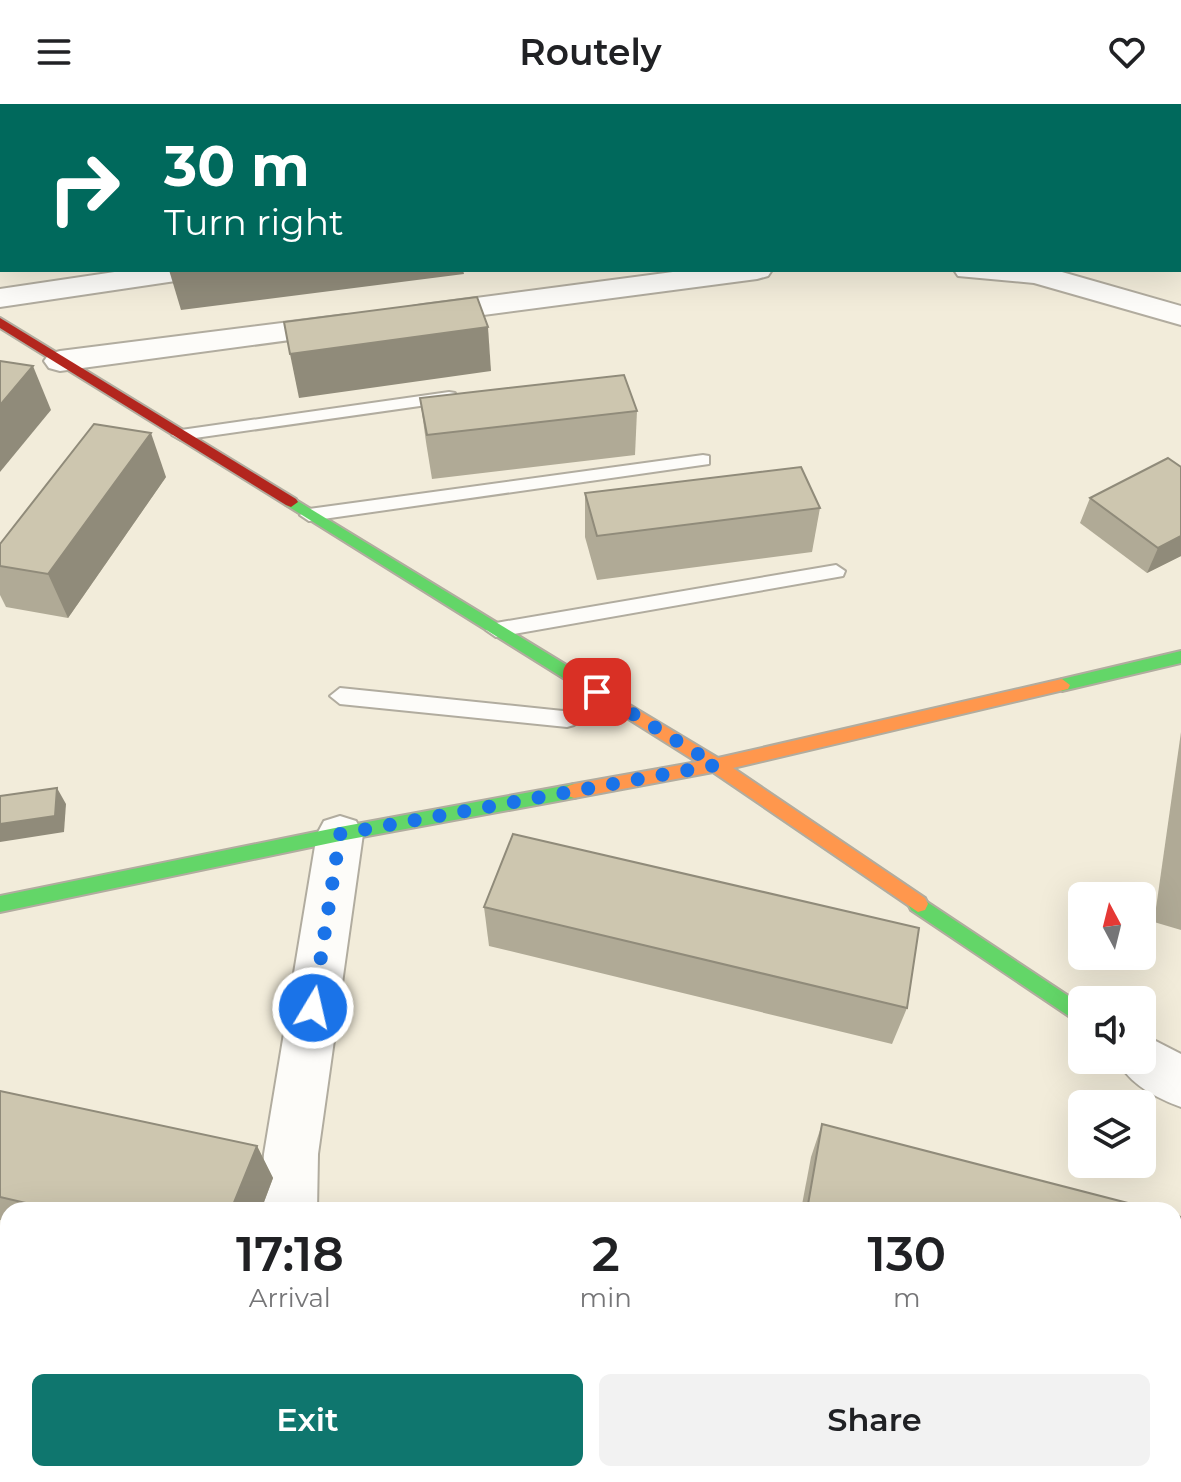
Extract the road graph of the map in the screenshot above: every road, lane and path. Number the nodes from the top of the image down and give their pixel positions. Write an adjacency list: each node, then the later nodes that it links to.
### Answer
1 (176, 272): 4 (street)
2 (1002, 272): 5 (street)
3 (706, 273): 7 (street)
4 (0, 298)
5 (1181, 316)
6 (0, 322): 7 (street)
7 (60, 361): 9 (street)
8 (472, 394): 9 (lane)
9 (181, 435): 11 (street)
10 (703, 460): 11 (lane)
11 (309, 515): 13 (street)
12 (836, 571): 13 (lane)
13 (496, 630): 15 (street)
14 (1181, 657): 17 (street)
15 (597, 692): 16 (lane); 17 (street)
16 (340, 696)
17 (716, 765): 18 (street); 20 (street)
18 (340, 834): 19 (street); 23 (street)
19 (0, 904)
20 (1068, 1006)
21 (1156, 1066): 22 (street)
22 (1181, 1083)
23 (289, 1202)

